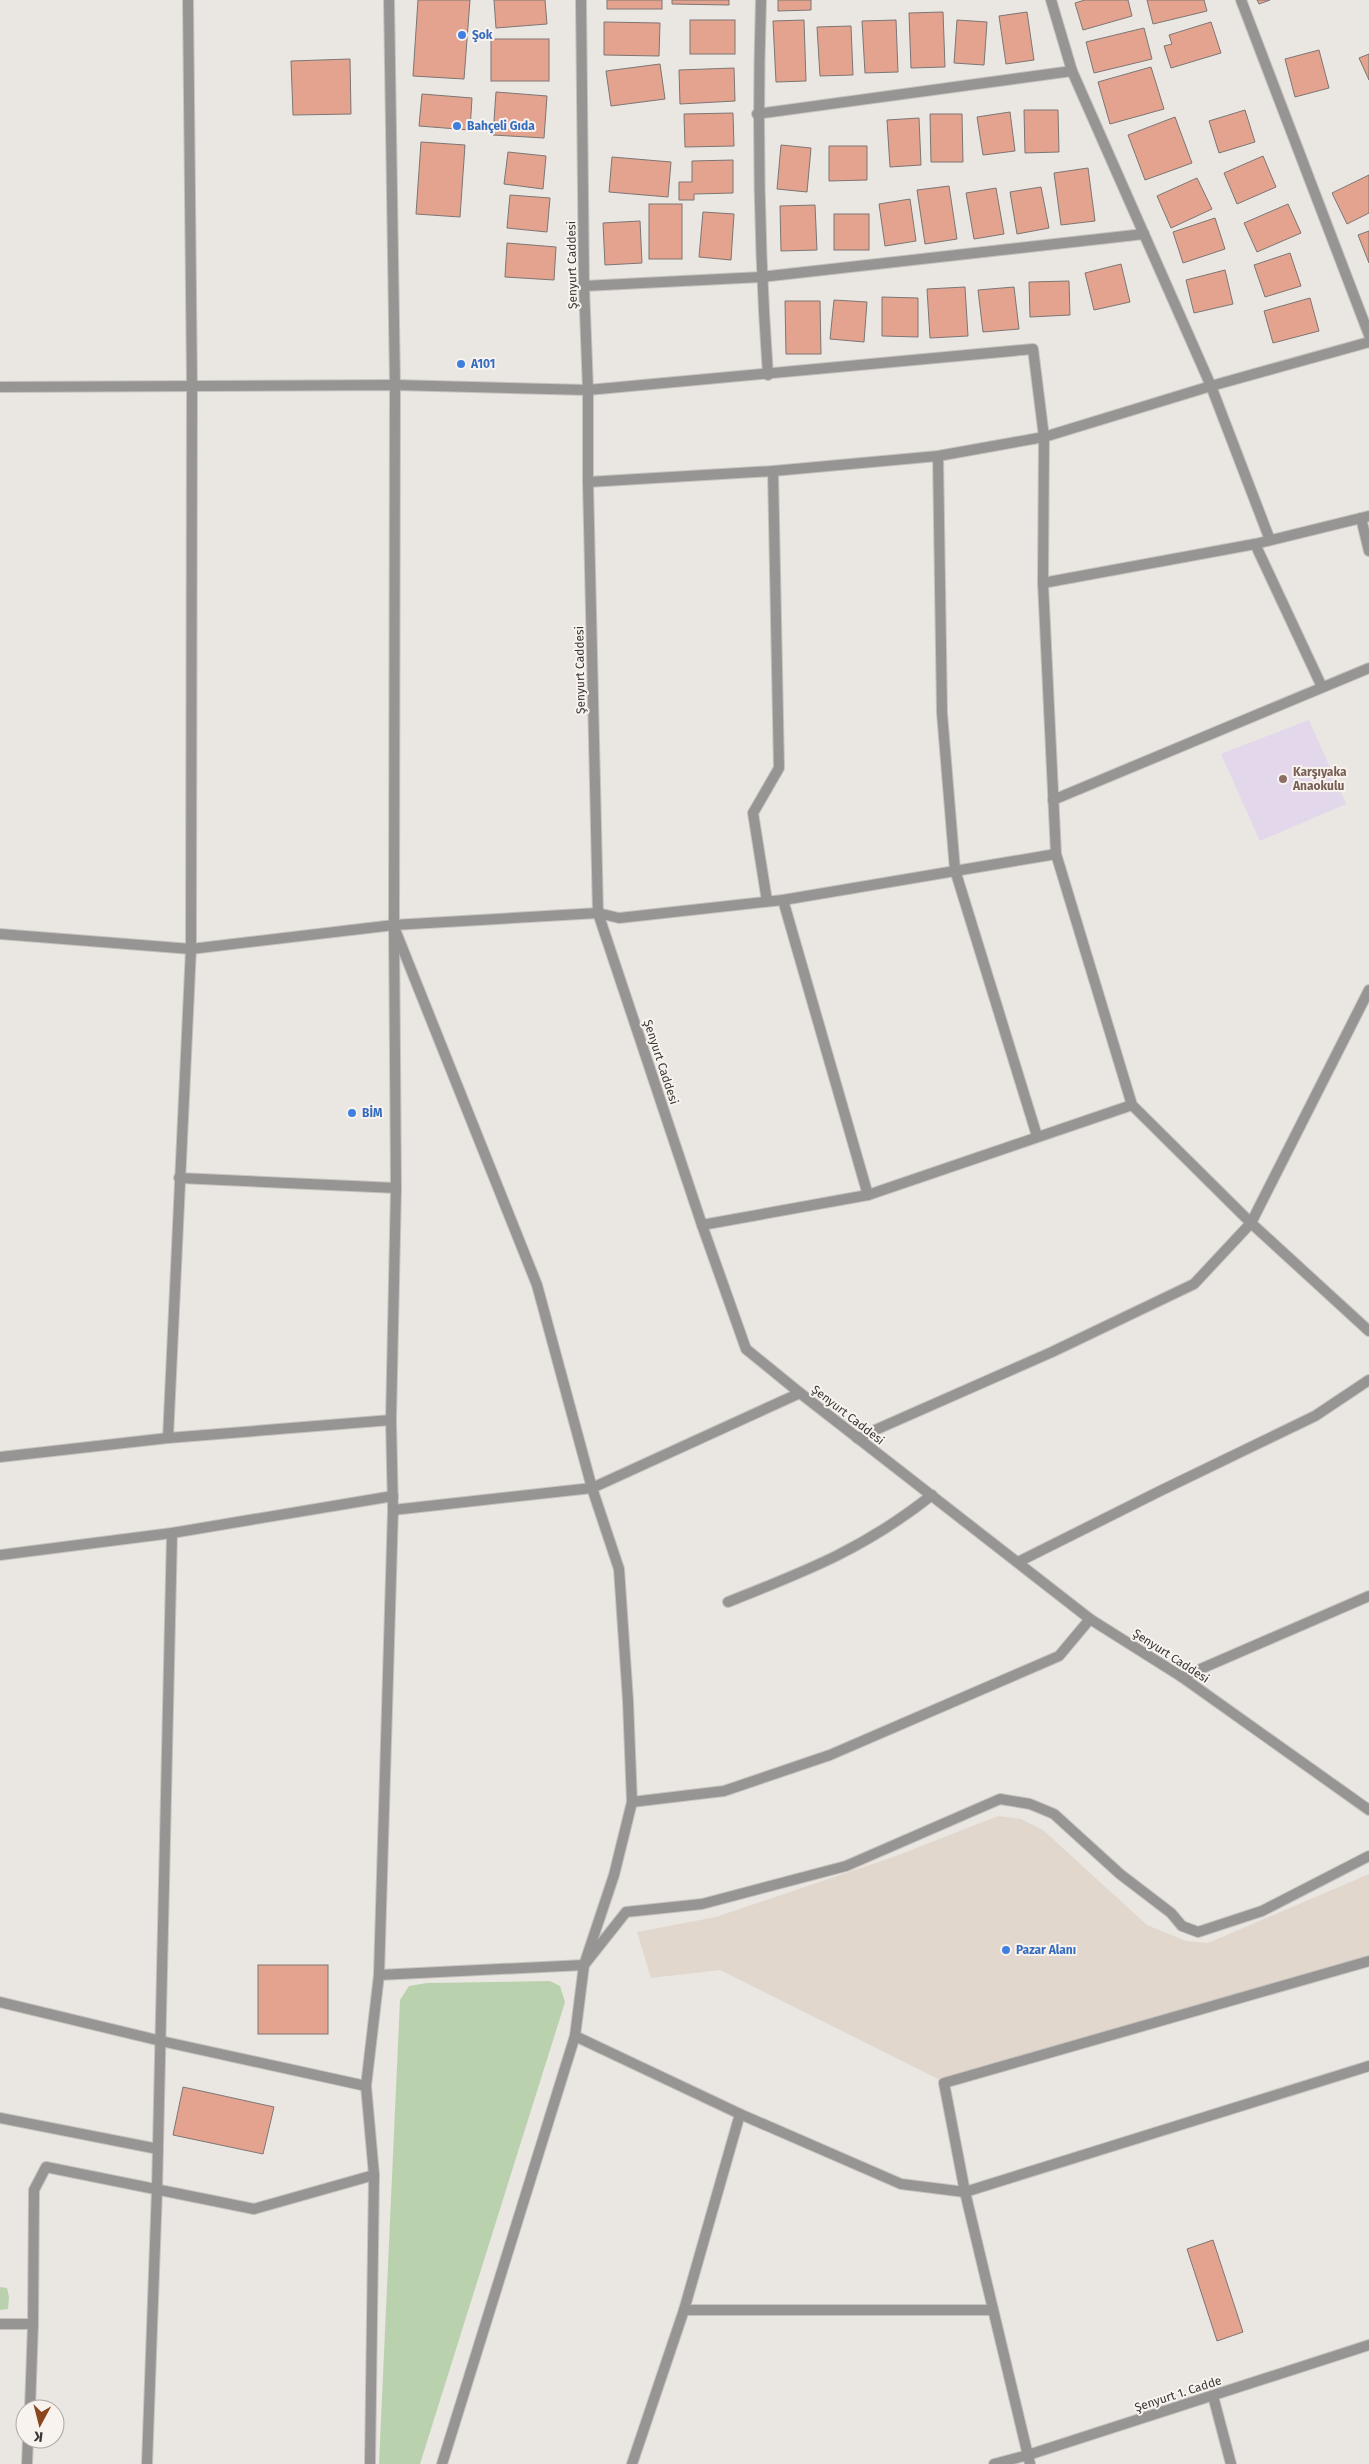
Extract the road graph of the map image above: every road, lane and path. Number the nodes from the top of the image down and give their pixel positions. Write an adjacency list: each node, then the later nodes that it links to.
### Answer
1 (188, 0): 17 (street)
2 (389, 0): 15 (street)
3 (581, 0): 11 (street, Şenyurt Caddesi)
4 (761, 0): 8 (street)
5 (1051, 0): 7 (street)
6 (1241, 0): 12 (street)
7 (1072, 71): 8 (street); 9 (street)
8 (758, 114): 10 (street)
9 (1144, 234): 10 (street); 16 (street)
10 (761, 278): 11 (street); 14 (street)
11 (584, 286): 19 (street, Şenyurt Caddesi)
12 (1369, 336)
13 (1369, 342): 16 (street)
14 (768, 375): 19 (street); 20 (street)
15 (395, 385): 17 (street); 19 (street); 37 (street)
16 (1210, 386): 20 (street); 25 (street)
17 (192, 387): 18 (street); 39 (street)
18 (0, 388)
19 (588, 390): 23 (street, Şenyurt Caddesi)
20 (1044, 438): 21 (street); 28 (street)
21 (938, 456): 22 (street); 33 (street)
22 (773, 471): 23 (street); 35 (street)
23 (588, 482): 36 (street, Şenyurt Caddesi)
24 (1365, 517): 25 (street); 27 (street)
25 (1270, 540): 26 (street)
26 (1254, 544): 28 (street); 30 (street)
27 (1369, 551)
28 (1043, 583): 31 (street)
29 (1369, 668): 30 (street)
30 (1322, 687): 31 (street)
31 (1054, 800): 32 (street)
32 (1056, 854): 33 (street); 41 (street)
33 (954, 870): 34 (street); 42 (street)
34 (783, 900): 35 (street); 45 (street)
35 (767, 901): 36 (street)
36 (598, 913): 37 (street); 47 (street, Şenyurt Caddesi)
37 (394, 925): 39 (street); 44 (street); 55 (street)
38 (0, 934): 39 (street)
39 (190, 950): 43 (street)
40 (1369, 990): 46 (street)
41 (1132, 1105): 42 (street); 46 (street)
42 (1037, 1136): 45 (street)
43 (179, 1178): 44 (street); 52 (street)
44 (396, 1188): 51 (street)
45 (868, 1195): 47 (street)
46 (1251, 1223): 48 (street); 53 (street)
47 (702, 1225): 50 (street, Şenyurt Caddesi)
48 (1369, 1331)
49 (1369, 1380): 61 (street)
50 (800, 1393): 53 (street, Şenyurt Caddesi); 55 (street)
51 (391, 1420): 52 (street); 56 (street)
52 (168, 1438): 54 (street)
53 (857, 1438): 57 (street, Şenyurt Caddesi)
54 (0, 1456)
55 (592, 1488): 58 (street); 66 (street)
56 (393, 1496): 58 (street); 59 (street)
57 (932, 1496): 61 (street, Şenyurt Caddesi); 63 (street)
58 (393, 1510): 71 (street)
59 (172, 1533): 60 (street); 74 (street)
60 (0, 1555)
61 (1018, 1562): 64 (street, Şenyurt Caddesi)
62 (1369, 1596): 65 (street)
63 (728, 1602)
64 (1090, 1619): 65 (street, Şenyurt Caddesi); 66 (street)
65 (1182, 1677): 67 (street, Şenyurt Caddesi)
66 (632, 1802): 70 (street)
67 (1369, 1810)
68 (1369, 1856): 70 (street)
69 (1369, 1961): 82 (street)
70 (584, 1965): 71 (street); 73 (street)
71 (379, 1975): 76 (street)
72 (0, 2002): 74 (street)
73 (575, 2036): 77 (street); 95 (street)
74 (161, 2041): 76 (street); 79 (street)
75 (1369, 2066): 82 (street)
76 (366, 2086): 80 (street)
77 (740, 2114): 82 (street); 83 (street)
78 (0, 2118): 79 (street)
79 (158, 2149): 81 (street)
80 (374, 2175): 81 (street); 94 (street)
81 (157, 2190): 86 (street); 93 (street)
82 (966, 2192): 84 (street)
83 (684, 2310): 84 (street); 96 (street)
84 (993, 2310): 91 (street)
85 (0, 2324): 86 (street)
86 (33, 2324): 89 (street)
87 (1369, 2345): 88 (street, Şenyurt 1. Cadde)
88 (1213, 2396): 91 (street, Şenyurt 1. Cadde); 98 (street)
89 (30, 2399)
90 (28, 2449): 92 (street)
91 (1029, 2460): 97 (street, Şenyurt 1. Cadde)
92 (27, 2464)
93 (147, 2464)
94 (370, 2464)
95 (442, 2464)
96 (632, 2464)
97 (994, 2464)
98 (1231, 2464)

